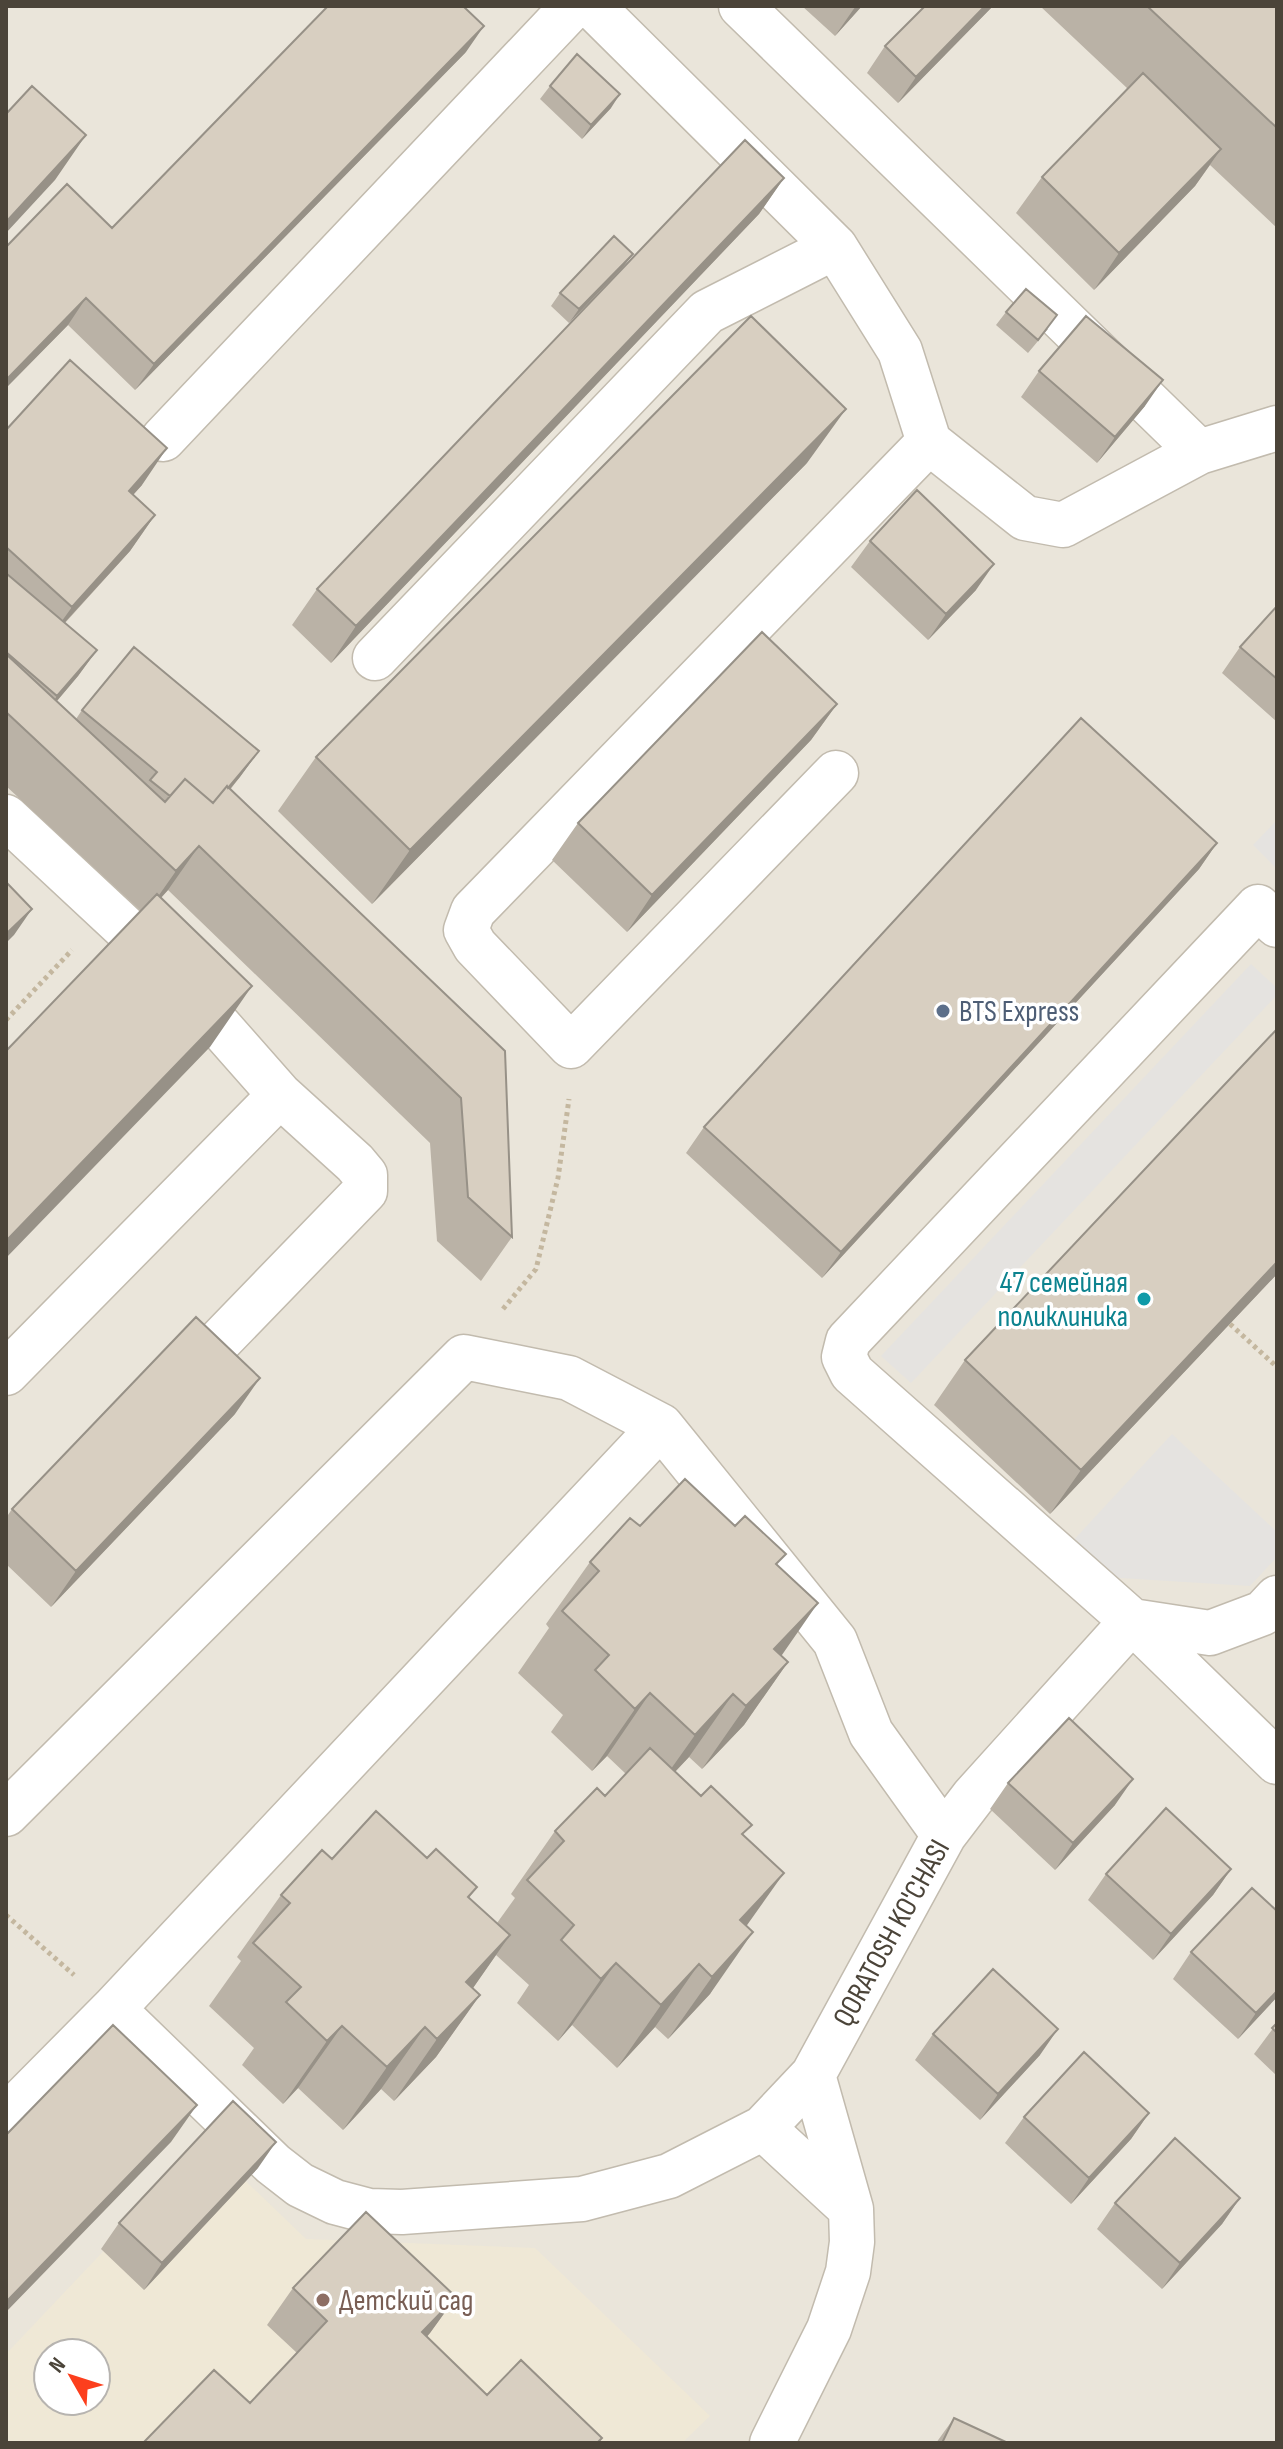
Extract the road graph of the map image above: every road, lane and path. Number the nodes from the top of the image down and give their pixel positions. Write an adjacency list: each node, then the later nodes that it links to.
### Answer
1 (573, 6): 6 (street)
2 (592, 6): 4 (street)
3 (741, 6): 8 (street)
4 (835, 247): 7 (street); 9 (street)
5 (1277, 428): 8 (street)
6 (163, 439)
7 (929, 442): 8 (street); 15 (street)
8 (1199, 452)
9 (375, 658)
10 (836, 773): 15 (street)
11 (6, 817): 13 (street)
12 (1271, 906): 24 (street)
13 (109, 912): 14 (path); 16 (street)
14 (6, 1020)
15 (571, 1046): 19 (path)
16 (280, 1095): 18 (street); 21 (street)
17 (1230, 1324): 20 (path)
18 (212, 1349)
19 (464, 1357): 22 (street); 26 (street)
20 (1277, 1367)
21 (6, 1373)
22 (661, 1426): 27 (street); 29 (street)
23 (1277, 1598): 24 (street)
24 (1132, 1621): 25 (street); 27 (street, QORATOSH KO'CHASI)
25 (1277, 1762)
26 (6, 1814)
27 (944, 1835): 30 (street, QORATOSH KO'CHASI)
28 (6, 1915): 29 (path)
29 (113, 2009): 31 (street); 32 (street, QORATOSH KO'CHASI)
30 (813, 2075): 32 (street, QORATOSH KO'CHASI); 33 (street)
31 (6, 2117)
32 (763, 2128): 33 (street)
33 (851, 2209): 34 (street)
34 (772, 2443)

